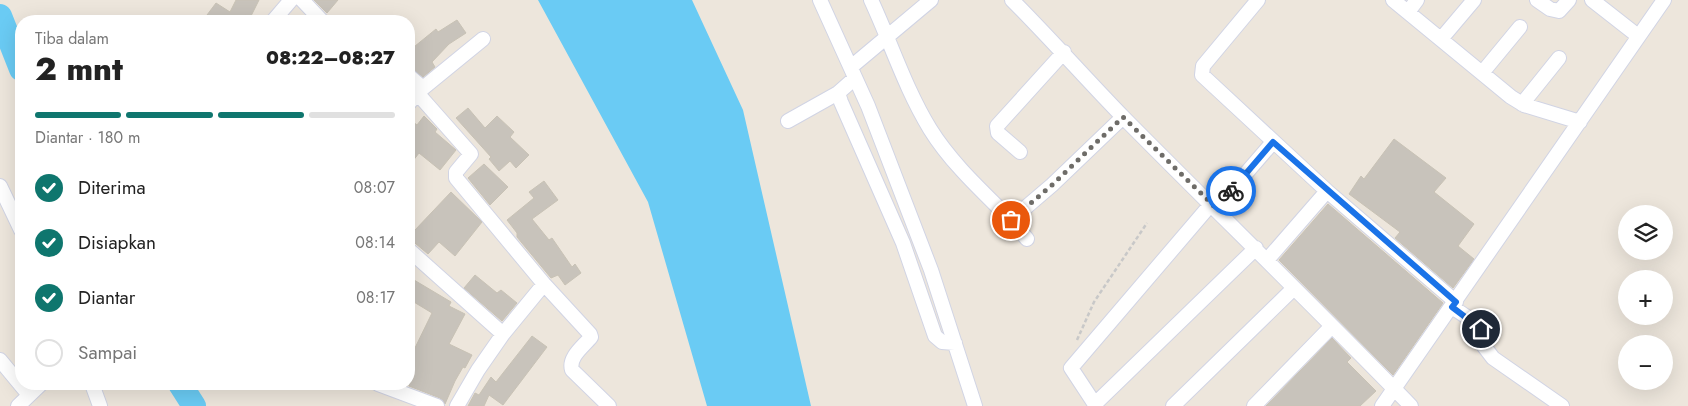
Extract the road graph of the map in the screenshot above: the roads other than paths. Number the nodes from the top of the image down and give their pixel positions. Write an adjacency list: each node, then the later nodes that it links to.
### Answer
1 (291, 0): 16 (street)
2 (302, 0): 17 (street)
3 (820, 0): 25 (street)
4 (871, 0): 20 (street)
5 (931, 0): 20 (street)
6 (1012, 0): 23 (street)
7 (1258, 0): 33 (street)
8 (1393, 0): 15 (street)
9 (1417, 0): 15 (street)
10 (1474, 0): 22 (street)
11 (1537, 0): 12 (street)
12 (1569, 0)
13 (1592, 0): 19 (street)
14 (1664, 0): 19 (street)
15 (1408, 12): 22 (street)
16 (279, 15)
17 (316, 15)
18 (1520, 27): 26 (street)
19 (1638, 36): 32 (street)
20 (888, 37): 25 (street); 39 (street)
21 (483, 39): 28 (street)
22 (1441, 39): 26 (street)
23 (1064, 52): 30 (street); 34 (street)
24 (1559, 58): 29 (street)
25 (853, 73): 27 (street); 49 (street)
26 (1482, 73): 29 (street)
27 (838, 93): 31 (street); 49 (street)
28 (417, 95): 44 (street)
29 (1522, 104): 32 (street)
30 (1123, 117): 37 (street); 39 (street)
31 (788, 121)
32 (1580, 122): 46 (street)
33 (1273, 142): 36 (street); 37 (street)
34 (1020, 152)
35 (0, 186): 38 (street)
36 (1327, 192): 43 (street); 46 (street)
37 (1214, 206): 41 (street); 58 (street)
38 (15, 217)
39 (1011, 220): 40 (street)
40 (1027, 240)
41 (1256, 248): 43 (street); 58 (street)
42 (415, 255): 48 (street)
43 (1267, 260): 45 (street)
44 (544, 284): 48 (street); 63 (street)
45 (1294, 288): 47 (street); 65 (street)
46 (1454, 304): 52 (street); 69 (street)
47 (1331, 328): 52 (street); 66 (street)
48 (503, 334): 62 (street)
49 (954, 343): 64 (street)
50 (0, 360): 51 (street)
51 (15, 378)
52 (1393, 388): 67 (street); 68 (street)
53 (25, 390): 57 (street)
54 (34, 390): 57 (street)
55 (94, 390): 60 (street)
56 (394, 390): 61 (street)
57 (29, 395): 59 (street)
58 (1095, 405)
59 (18, 406)
60 (100, 406)
61 (436, 406)
62 (457, 406)
63 (609, 406)
64 (975, 406)
65 (1173, 406)
66 (1254, 406)
67 (1382, 406)
68 (1410, 406)
69 (1562, 406)

